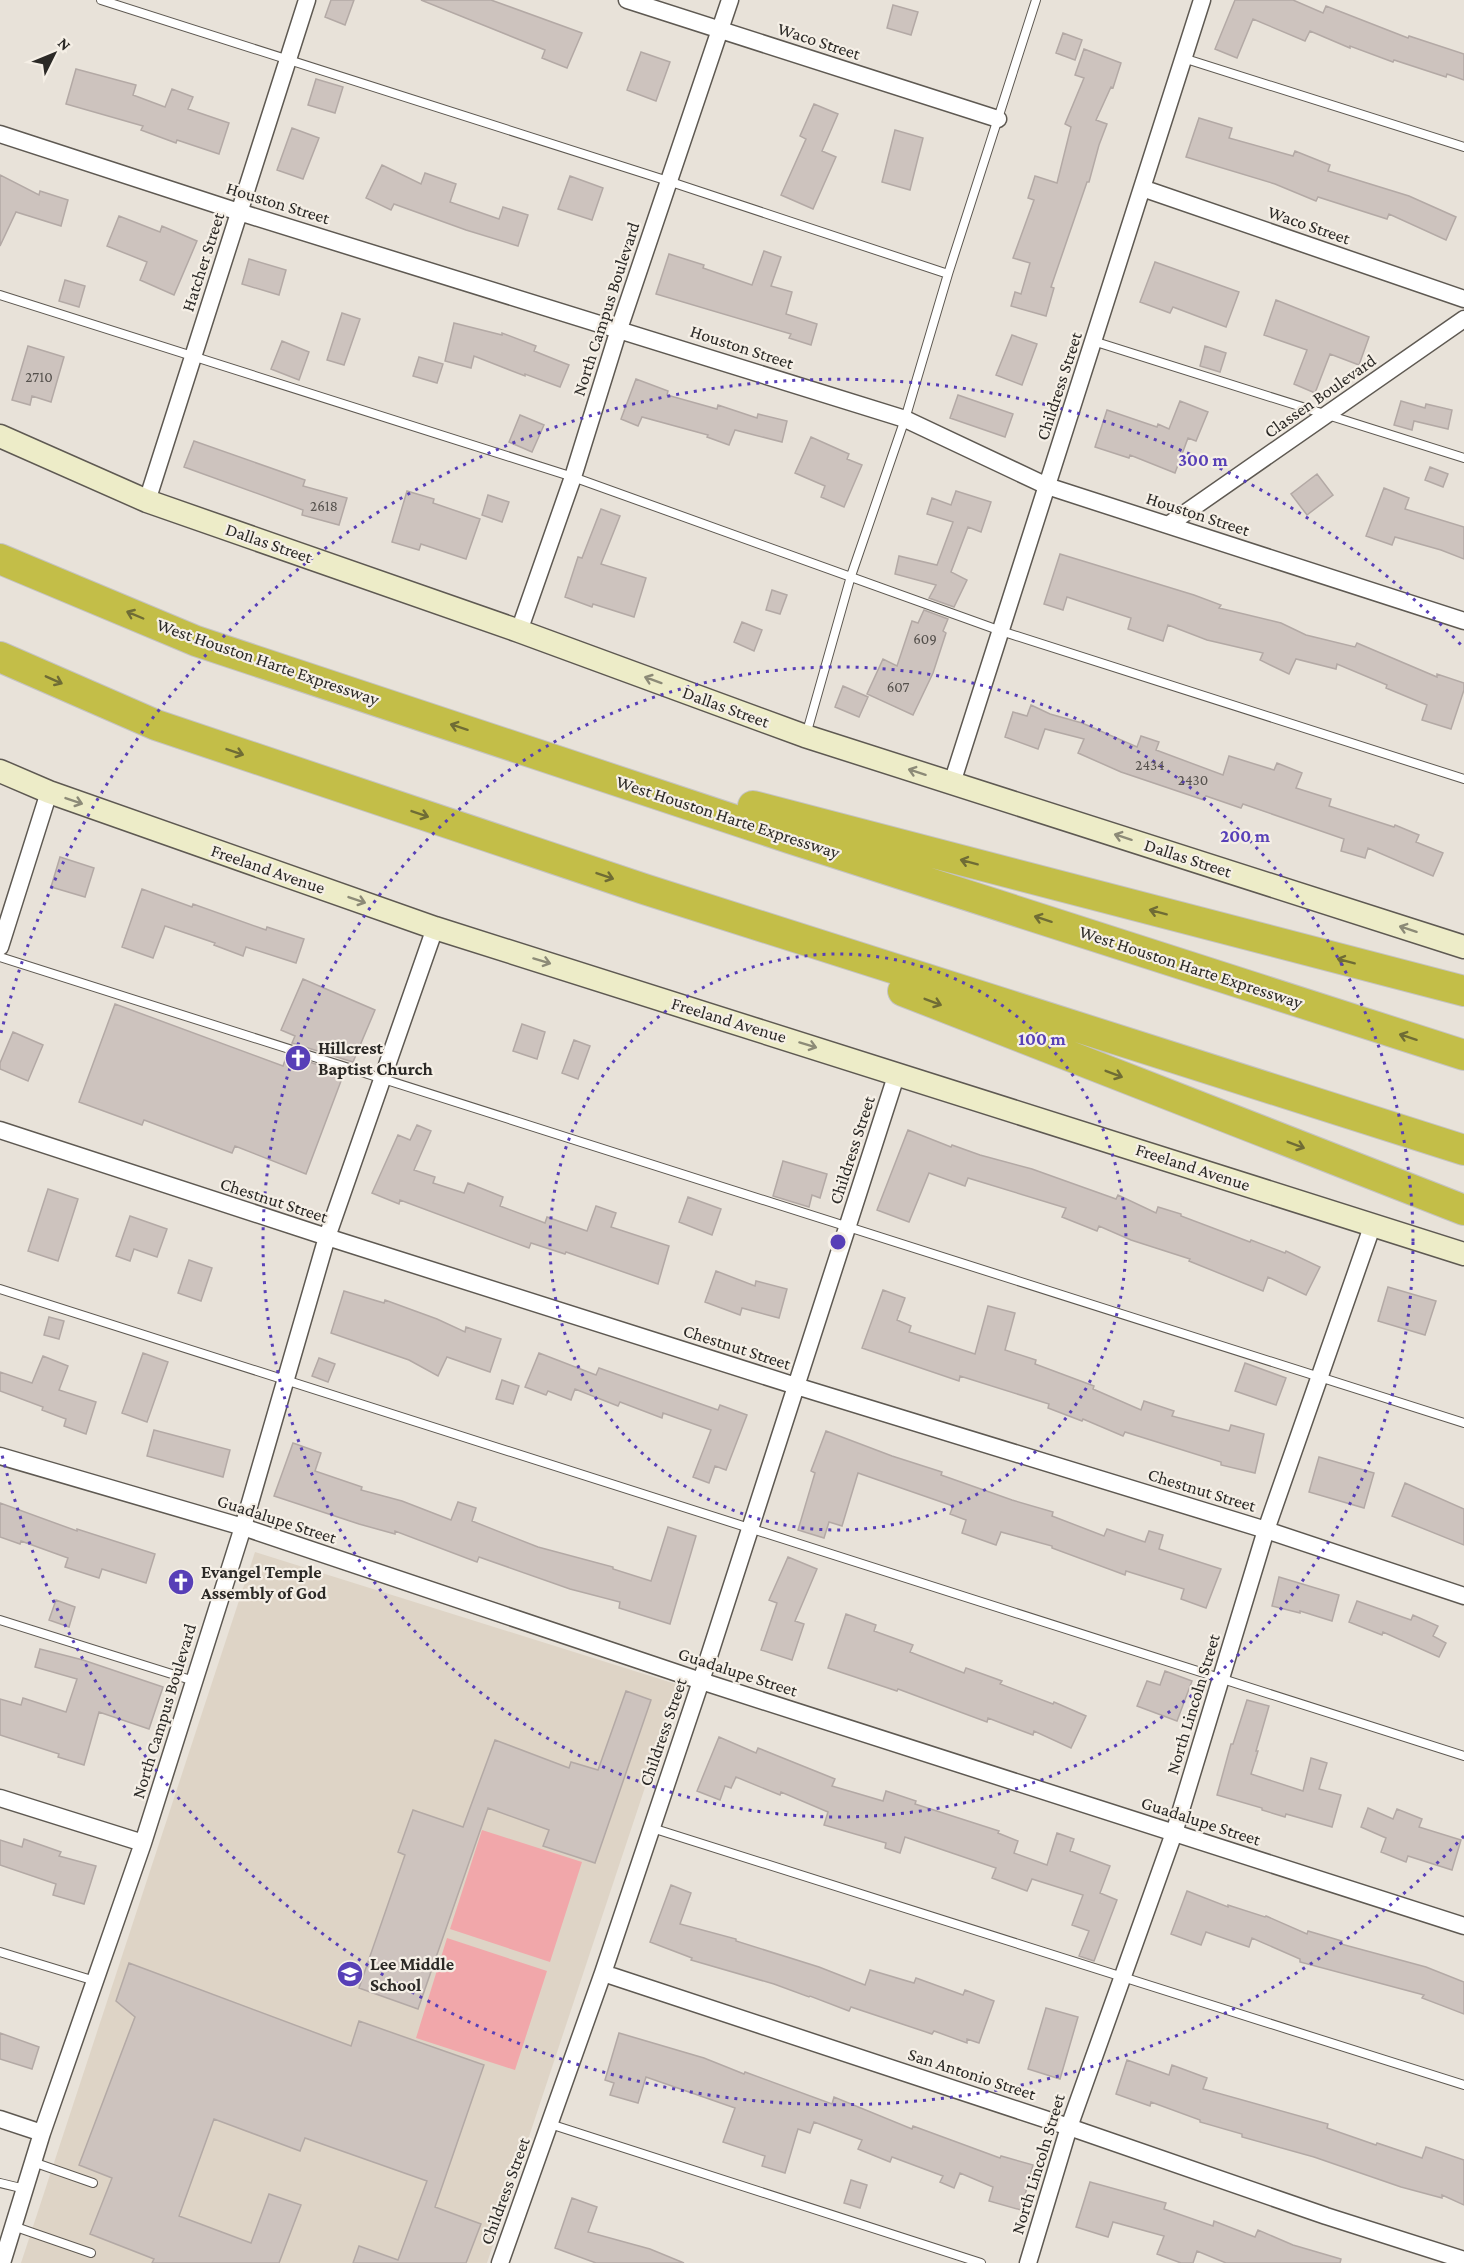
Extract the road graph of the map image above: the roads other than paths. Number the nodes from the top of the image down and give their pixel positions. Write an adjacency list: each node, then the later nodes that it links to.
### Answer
1 (101, 0): 9 (lane)
2 (307, 0): 9 (street, Hatcher Street)
3 (627, 0): 7 (street, Waco Street)
4 (730, 0): 7 (street, North Campus Boulevard)
5 (1036, 0): 10 (lane)
6 (1202, 0): 8 (street, Childress Street)
7 (720, 30): 10 (street, Waco Street); 13 (street, North Campus Boulevard)
8 (1184, 58): 12 (lane); 14 (street, Childress Street)
9 (288, 60): 13 (lane); 15 (street, Hatcher Street)
10 (998, 119): 16 (lane)
11 (0, 134): 15 (street, Houston Street)
12 (1464, 147)
13 (668, 181): 16 (lane); 20 (street, North Campus Boulevard)
14 (1142, 188): 18 (street, Waco Street); 21 (street, Childress Street)
15 (239, 212): 20 (street, Houston Street); 22 (street, Hatcher Street)
16 (948, 274): 24 (lane)
17 (0, 295): 22 (lane)
18 (1464, 299)
19 (1464, 320): 23 (street, Classen Boulevard)
20 (619, 328): 24 (street, Houston Street); 27 (street, North Campus Boulevard)
21 (1093, 341): 23 (lane); 28 (street, Childress Street)
22 (193, 357): 27 (lane); 29 (street, Hatcher Street)
23 (1328, 414): 26 (lane); 30 (street, Classen Boulevard)
24 (905, 419): 28 (street, Houston Street); 32 (lane)
25 (0, 436): 29 (main road, Dallas Street)
26 (1464, 458)
27 (573, 477): 32 (lane); 34 (street, North Campus Boulevard)
28 (1047, 486): 30 (street, Houston Street); 35 (street, Childress Street)
29 (147, 501): 34 (main road, Dallas Street)
30 (1168, 525): 33 (street, Houston Street)
31 (0, 559): 38 (highway, West Houston Harte Expressway, one-way to 31)
32 (851, 576): 35 (lane); 37 (lane)
33 (1464, 621)
34 (519, 631): 37 (main road, Dallas Street, one-way to 34)
35 (1001, 631): 40 (lane); 41 (street, Childress Street)
36 (0, 657): 43 (highway, one-way to 43)
37 (805, 736): 41 (main road, Dallas Street, one-way to 37)
38 (502, 741): 48 (highway, one-way to 38); 49 (highway, West Houston Harte Expressway, one-way to 38)
39 (0, 771): 42 (main road, Freeland Avenue)
40 (1464, 779)
41 (952, 783): 46 (main road, Dallas Street, one-way to 41)
42 (48, 792): 44 (main road, Freeland Avenue, one-way to 44); 45 (street)
43 (644, 889): 53 (highway); 54 (highway, one-way to 54)
44 (435, 928): 50 (main road, Freeland Avenue, one-way to 50); 51 (street, North Campus Boulevard)
45 (0, 947)
46 (1464, 947)
47 (0, 957): 51 (lane)
48 (1464, 992)
49 (1464, 1054)
50 (897, 1073): 55 (main road, Freeland Avenue); 56 (street, Childress Street)
51 (381, 1079): 56 (lane); 57 (street, North Campus Boulevard)
52 (0, 1130): 57 (street, Chestnut Street)
53 (1464, 1150)
54 (1464, 1210)
55 (1373, 1224): 58 (main road, Freeland Avenue); 60 (street, North Lincoln Street)
56 (847, 1227): 60 (lane); 62 (street, Childress Street)
57 (327, 1238): 61 (street, North Campus Boulevard); 62 (street, Chestnut Street)
58 (1464, 1254)
59 (0, 1288): 61 (lane)
60 (1320, 1377): 63 (lane); 67 (street, North Lincoln Street)
61 (285, 1379): 65 (street, North Campus Boulevard); 66 (lane)
62 (796, 1386): 66 (street, Childress Street); 67 (street, Chestnut Street)
63 (1464, 1423)
64 (0, 1456): 65 (street, Guadalupe Street)
65 (243, 1527): 71 (street, North Campus Boulevard); 72 (street, Guadalupe Street)
66 (750, 1528): 70 (lane); 72 (street, Childress Street)
67 (1266, 1530): 68 (street, Chestnut Street); 70 (street, North Lincoln Street)
68 (1464, 1596)
69 (0, 1620): 71 (lane)
70 (1221, 1678): 73 (lane); 76 (street, North Lincoln Street)
71 (194, 1681): 77 (street, North Campus Boulevard)
72 (701, 1681): 75 (street, Childress Street); 76 (street, Guadalupe Street)
73 (1464, 1756)
74 (0, 1798): 77 (street)
75 (652, 1828): 80 (street, Childress Street); 81 (lane)
76 (1174, 1833): 78 (street, Guadalupe Street); 81 (street, North Lincoln Street)
77 (143, 1844): 82 (street, North Campus Boulevard)
78 (1464, 1926)
79 (0, 1952): 82 (lane)
80 (603, 1973): 85 (street, Childress Street); 86 (street, San Antonio Street)
81 (1122, 1977): 83 (lane); 86 (street, North Lincoln Street)
82 (95, 1981): 87 (street, North Campus Boulevard)
83 (1464, 2085)
84 (0, 2119): 87 (street)
85 (550, 2124): 96 (street, Childress Street); 97 (lane)
86 (1069, 2127): 94 (street, San Antonio Street); 98 (street, North Lincoln Street)
87 (42, 2133): 88 (street, North Campus Boulevard)
88 (33, 2162): 90 (lane); 91 (street, North Campus Boulevard)
89 (0, 2182): 91 (lane)
90 (93, 2182)
91 (24, 2189): 92 (street, North Campus Boulevard)
92 (13, 2226): 93 (lane); 95 (street, North Campus Boulevard)
93 (91, 2253)
94 (1464, 2260)
95 (2, 2263)
96 (500, 2263)
97 (981, 2263)
98 (1028, 2263)

